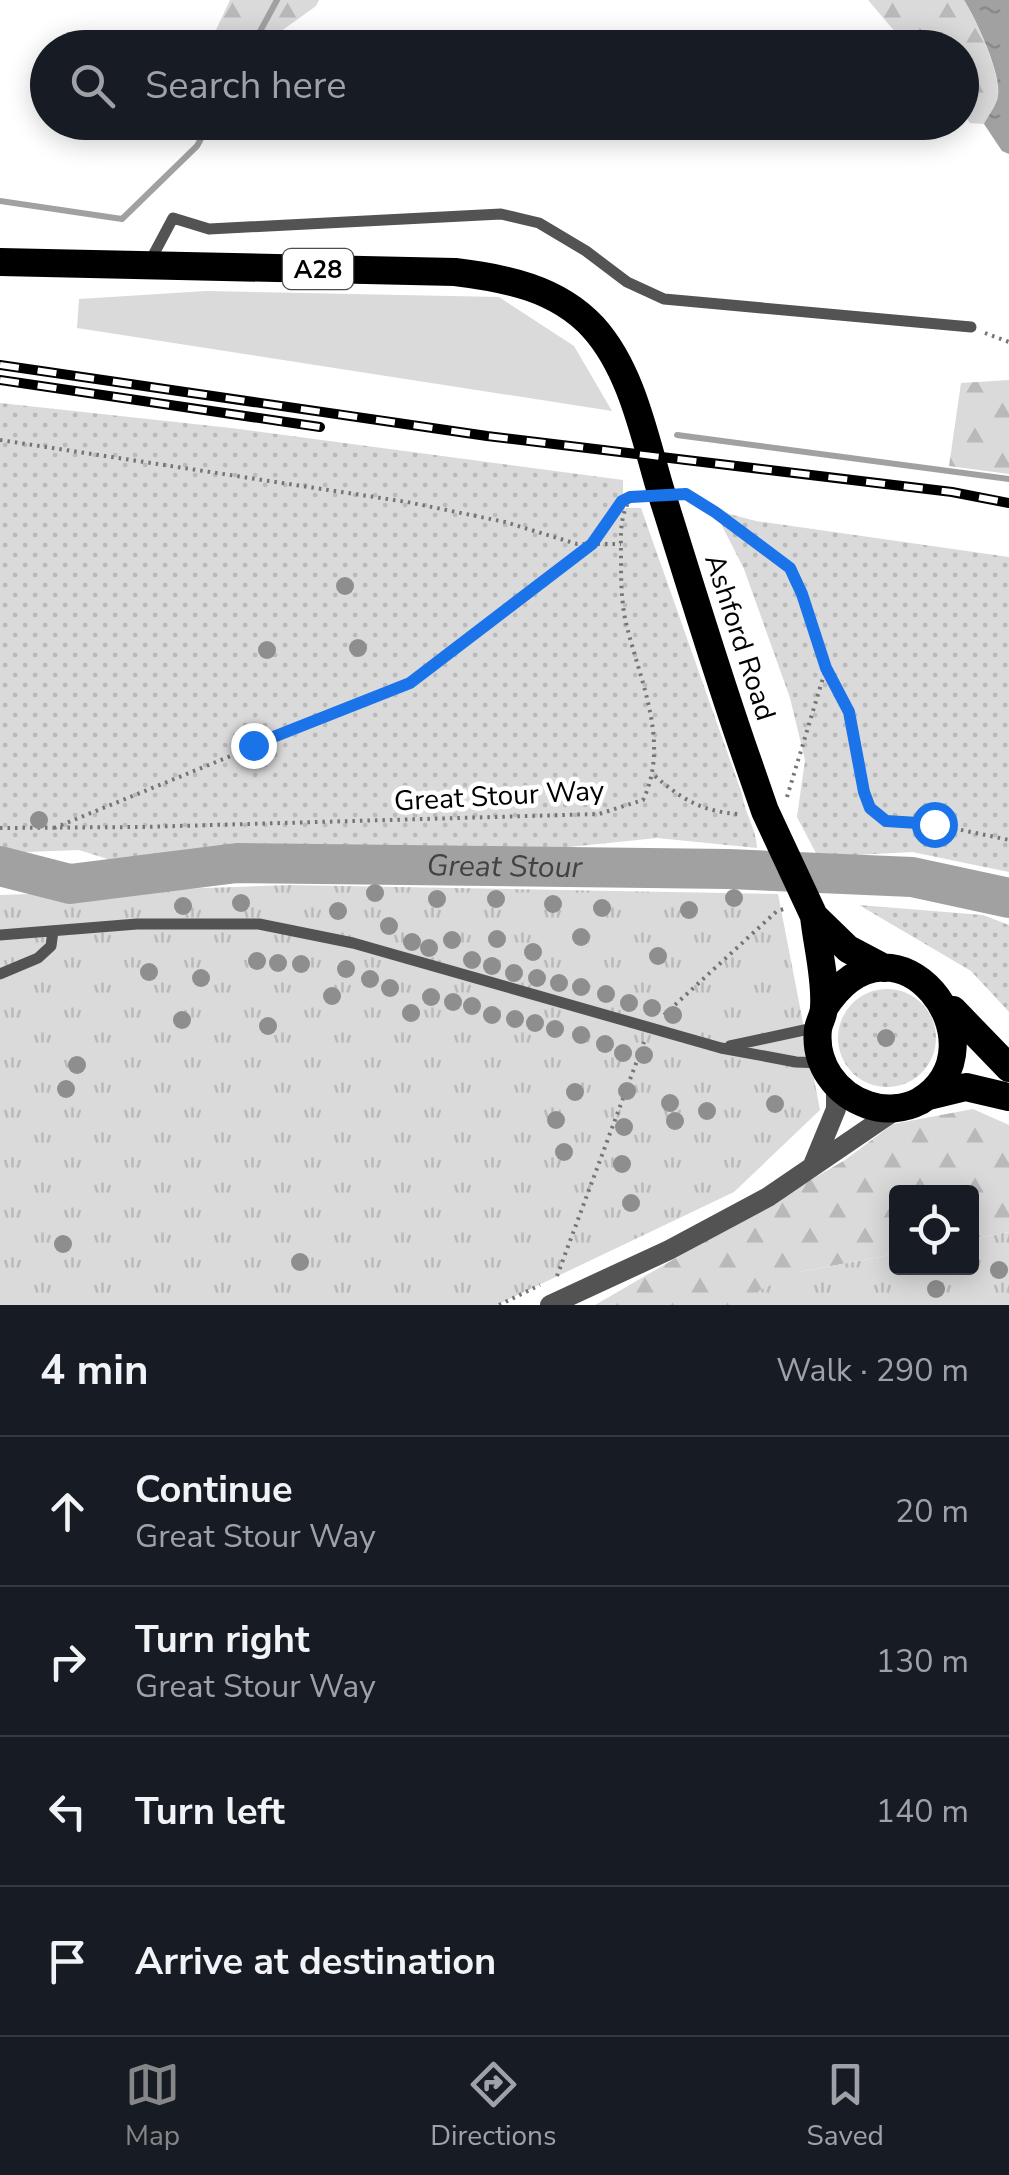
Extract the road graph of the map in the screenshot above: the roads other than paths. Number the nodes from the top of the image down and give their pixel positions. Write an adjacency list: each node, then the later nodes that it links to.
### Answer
1 (0, 262): 2 (highway, Ashford Road / A28)
2 (148, 266): 3 (lane); 4 (highway, Ashford Road / A28)
3 (972, 327)
4 (808, 906): 7 (highway, Ashford Road / A28); 10 (highway, Ashford Road / A28)
5 (52, 931): 6 (lane); 8 (lane); 11 (lane)
6 (0, 934)
7 (884, 968): 9 (highway); 10 (highway)
8 (0, 974)
9 (952, 1009): 12 (highway); 14 (highway)
10 (822, 1018): 11 (lane); 13 (highway)
11 (721, 1048): 13 (lane)
12 (1009, 1068)
13 (829, 1074): 16 (highway); 17 (street)
14 (929, 1096): 15 (highway); 16 (highway)
15 (1009, 1096)
16 (897, 1108): 17 (street)
17 (812, 1167): 18 (street)
18 (550, 1305)

